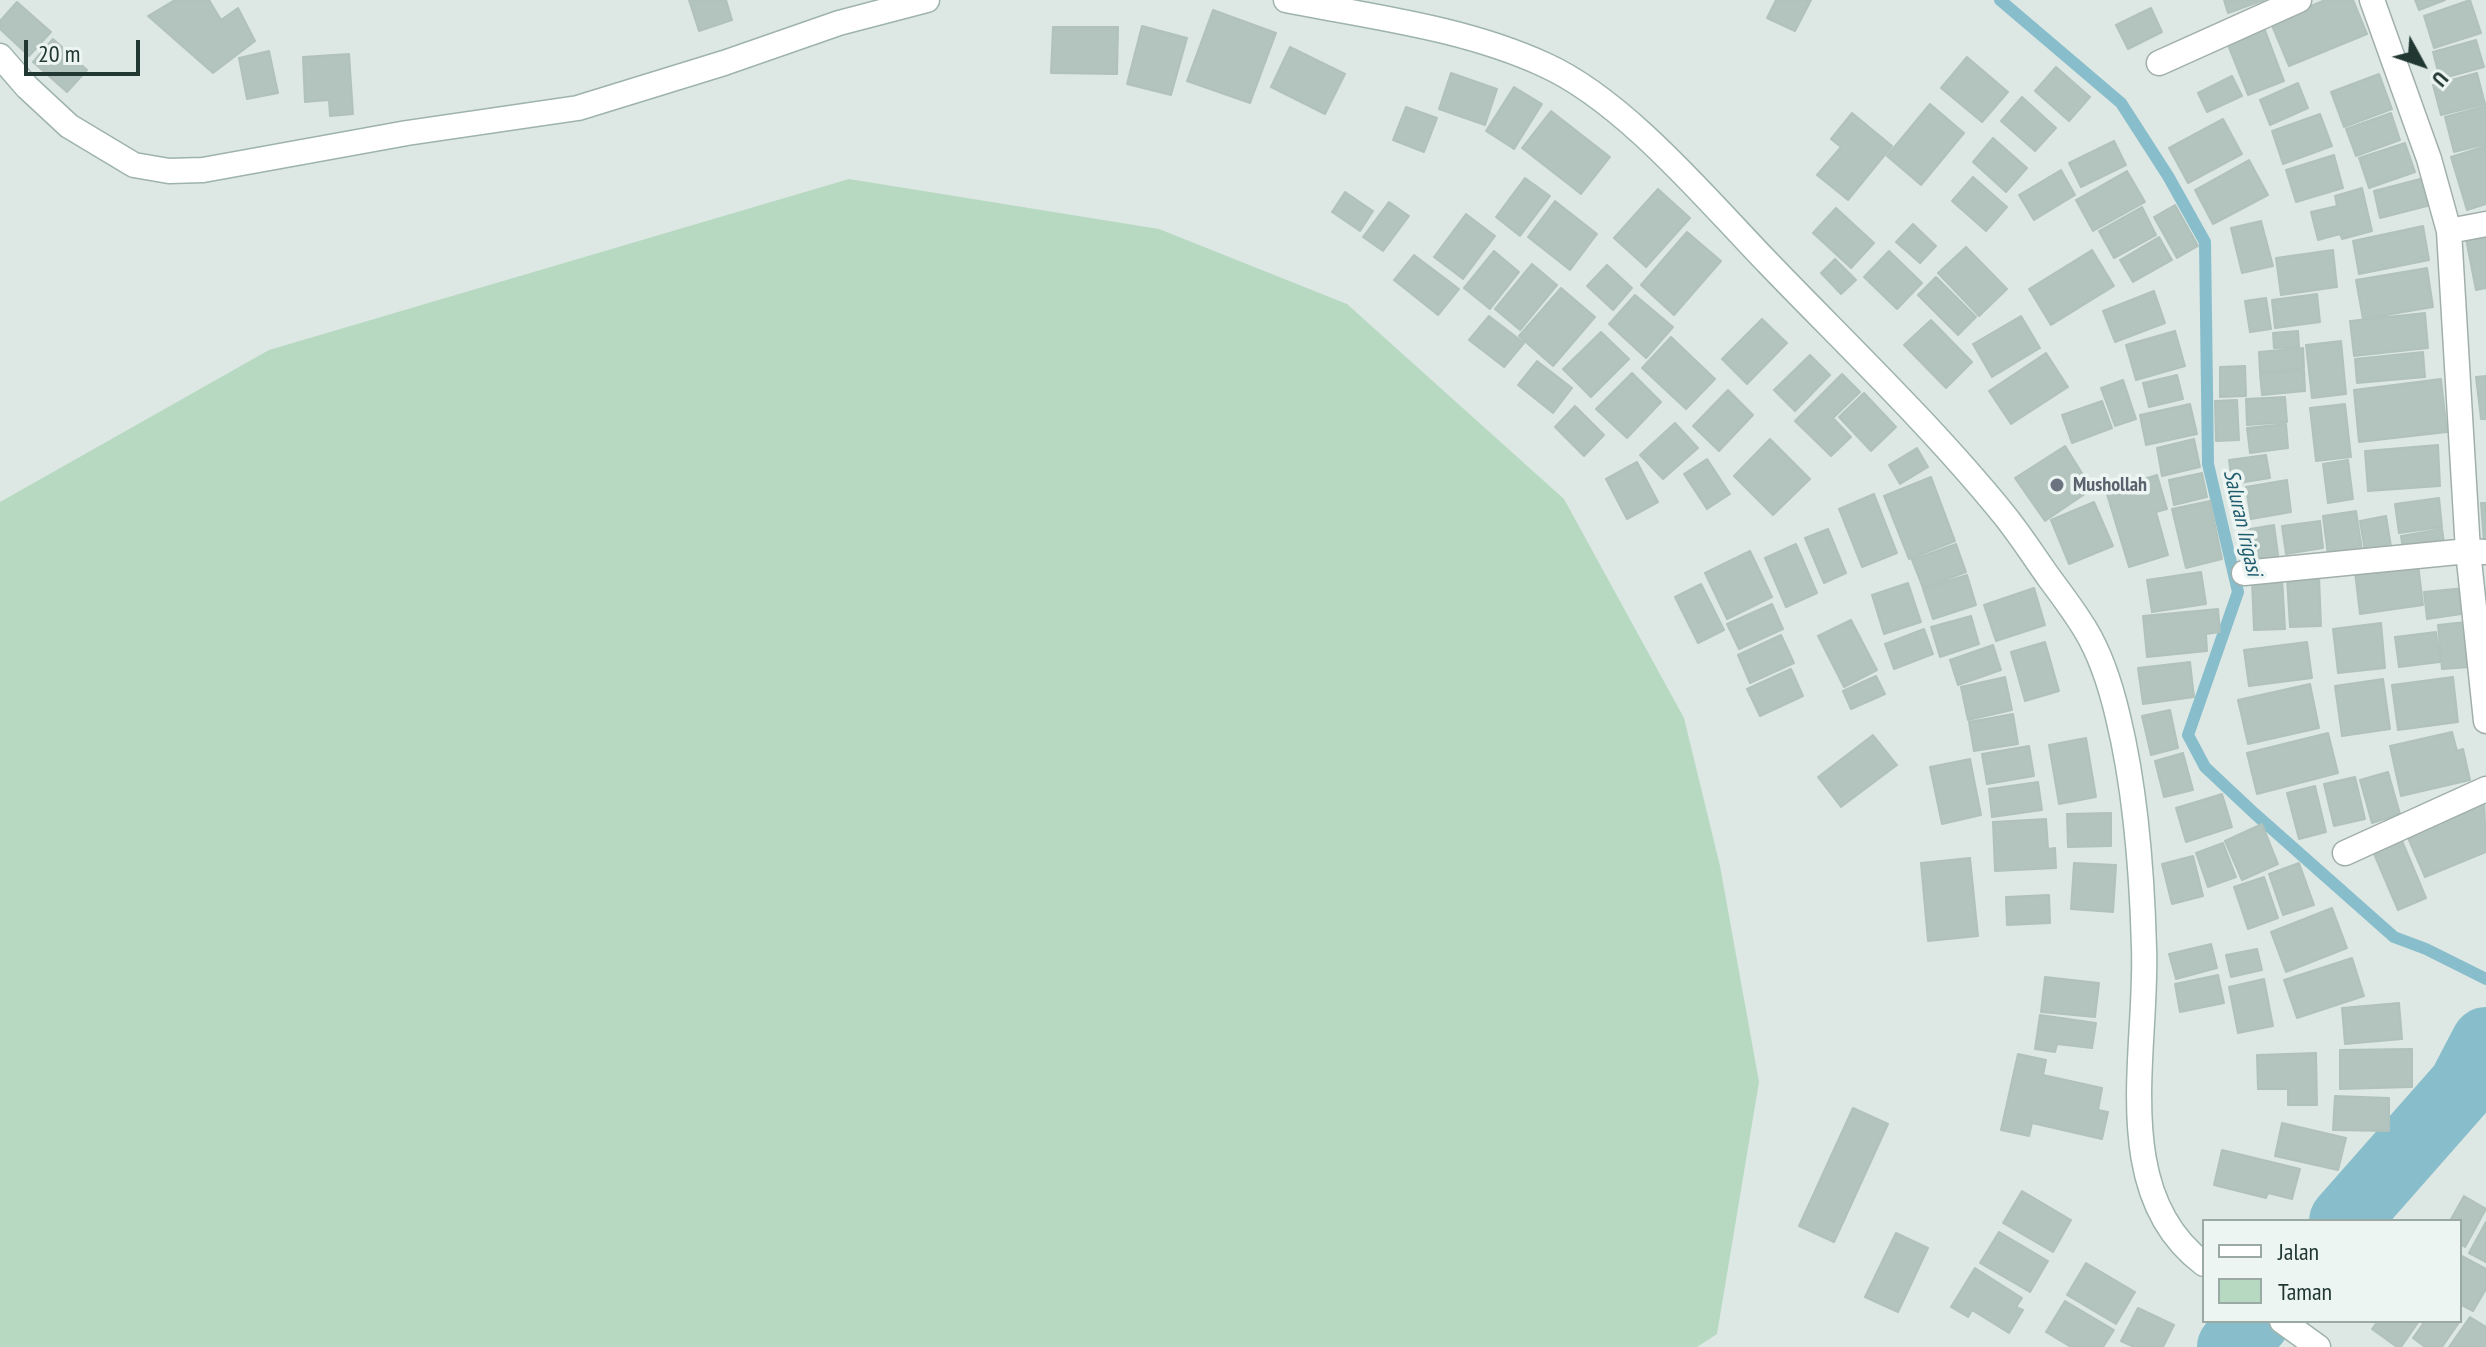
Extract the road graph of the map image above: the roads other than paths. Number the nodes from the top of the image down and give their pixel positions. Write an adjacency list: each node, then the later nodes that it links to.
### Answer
1 (927, 0): 5 (street)
2 (1286, 0): 14 (street)
3 (2299, 0): 6 (street)
4 (2372, 0): 8 (street)
5 (0, 56)
6 (2159, 63)
7 (2486, 224): 8 (street)
8 (2449, 231): 9 (street)
9 (2477, 551): 10 (street); 11 (street)
10 (2244, 573)
11 (2486, 721)
12 (2486, 789): 13 (street)
13 (2345, 853)
14 (2202, 1262)
15 (2285, 1323): 16 (street)
16 (2318, 1347)

